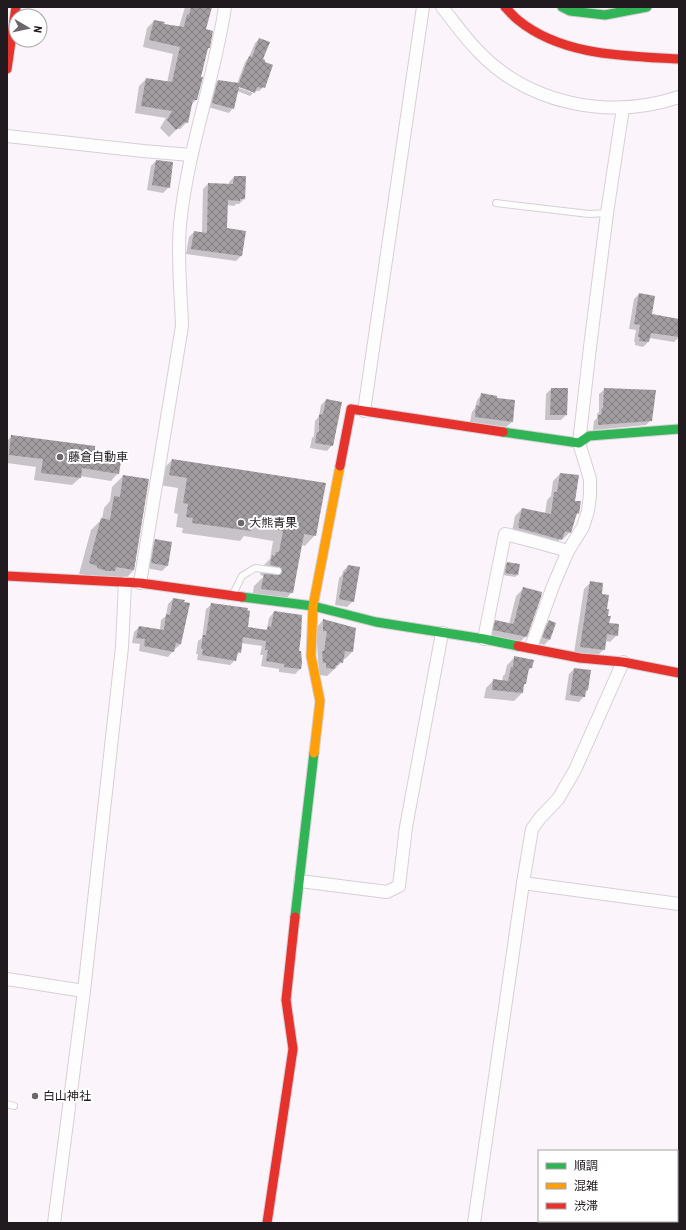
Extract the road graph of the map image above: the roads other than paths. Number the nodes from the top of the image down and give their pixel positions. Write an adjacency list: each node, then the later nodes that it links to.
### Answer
1 (16, 7): 9 (main road)
2 (225, 7): 13 (street)
3 (423, 7): 16 (street)
4 (442, 7): 11 (street)
5 (505, 7): 8 (main road)
6 (562, 7): 7 (main road)
7 (647, 7)
8 (679, 59)
9 (7, 69)
10 (679, 97): 11 (street)
11 (622, 108): 15 (street)
12 (7, 136): 13 (street)
13 (191, 155): 23 (street)
14 (496, 203): 15 (lane)
15 (607, 213): 18 (street)
16 (364, 411): 18 (main road); 25 (main road)
17 (679, 428): 18 (main road)
18 (579, 442): 19 (street)
19 (568, 551): 27 (street); 28 (street)
20 (278, 571): 24 (lane)
21 (7, 576): 22 (main road)
22 (125, 583): 23 (main road); 35 (street)
23 (140, 583): 24 (main road)
24 (233, 595): 25 (main road)
25 (313, 606): 26 (main road); 31 (main road)
26 (442, 633): 27 (main road); 31 (street)
27 (484, 639): 28 (main road)
28 (531, 647): 29 (main road)
29 (623, 662): 30 (main road); 32 (street)
30 (679, 673)
31 (300, 881): 37 (main road)
32 (523, 883): 33 (street); 38 (street)
33 (679, 904)
34 (7, 979): 35 (street)
35 (84, 991): 36 (street)
36 (54, 1223)
37 (267, 1223)
38 (474, 1223)

